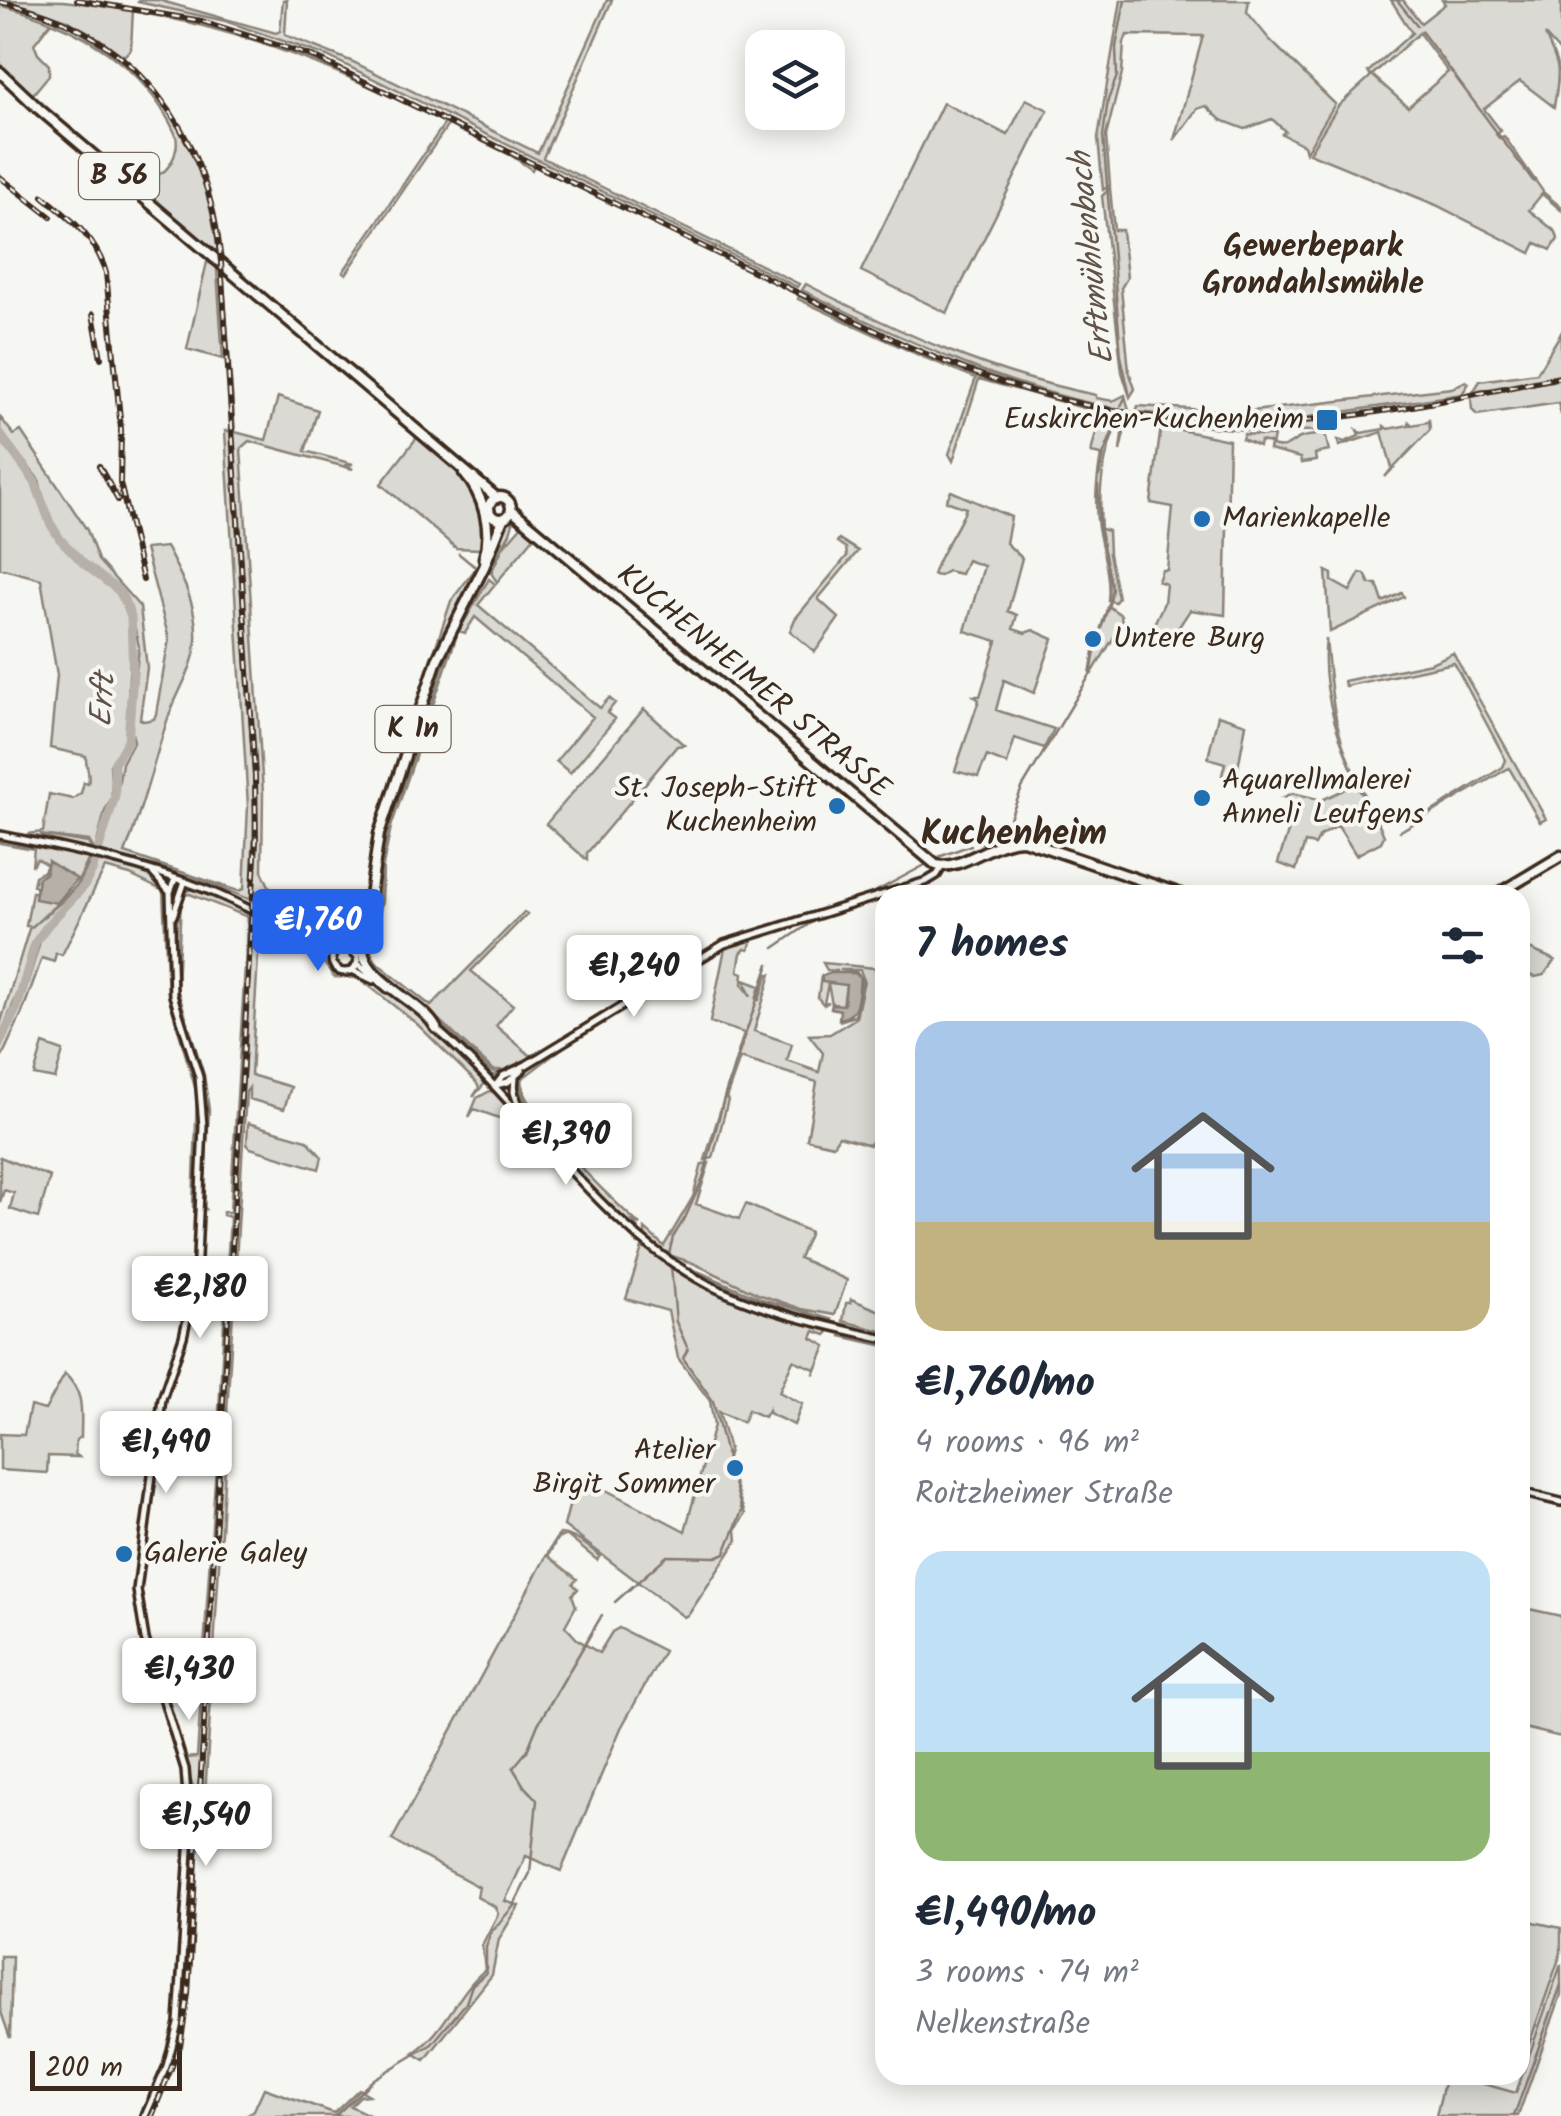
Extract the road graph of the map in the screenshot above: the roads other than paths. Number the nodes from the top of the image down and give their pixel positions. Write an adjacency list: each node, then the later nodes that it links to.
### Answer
1 (0, 72): 2 (main road, B 56)
2 (449, 454): 3 (main road, B 56); 5 (main road, K 1n)
3 (494, 500): 4 (main road); 4 (main road, KUCHENHEIMER STRASSE)
4 (504, 516): 5 (main road, K 1n); 8 (main road, KUCHENHEIMER STRASSE)
5 (457, 616): 9 (main road, K 1n)
6 (0, 836): 10 (street)
7 (1561, 856): 15 (main road)
8 (942, 867): 13 (street); 14 (main road)
9 (372, 869): 20 (main road, K 1n); 25 (main road, K 1n)
10 (151, 871): 11 (street); 16 (street)
11 (175, 878): 12 (street); 16 (street)
12 (184, 882): 18 (street); 19 (street)
13 (913, 885)
14 (1155, 885)
15 (1513, 885)
16 (170, 892): 18 (street)
17 (875, 897): 26 (street)
18 (172, 922): 33 (street)
19 (308, 937): 20 (street); 21 (street)
20 (346, 950): 21 (street); 22 (street)
21 (332, 956): 23 (street)
22 (357, 963): 23 (street); 24 (street)
23 (352, 970): 24 (street)
24 (380, 984): 25 (street)
25 (436, 1028): 28 (street)
26 (526, 1065): 27 (street); 28 (street)
27 (514, 1077): 28 (street); 29 (street)
28 (496, 1085): 29 (street)
29 (521, 1112): 30 (street)
30 (875, 1337)
31 (1530, 1494): 32 (street)
32 (1561, 1502)
33 (145, 2116)

